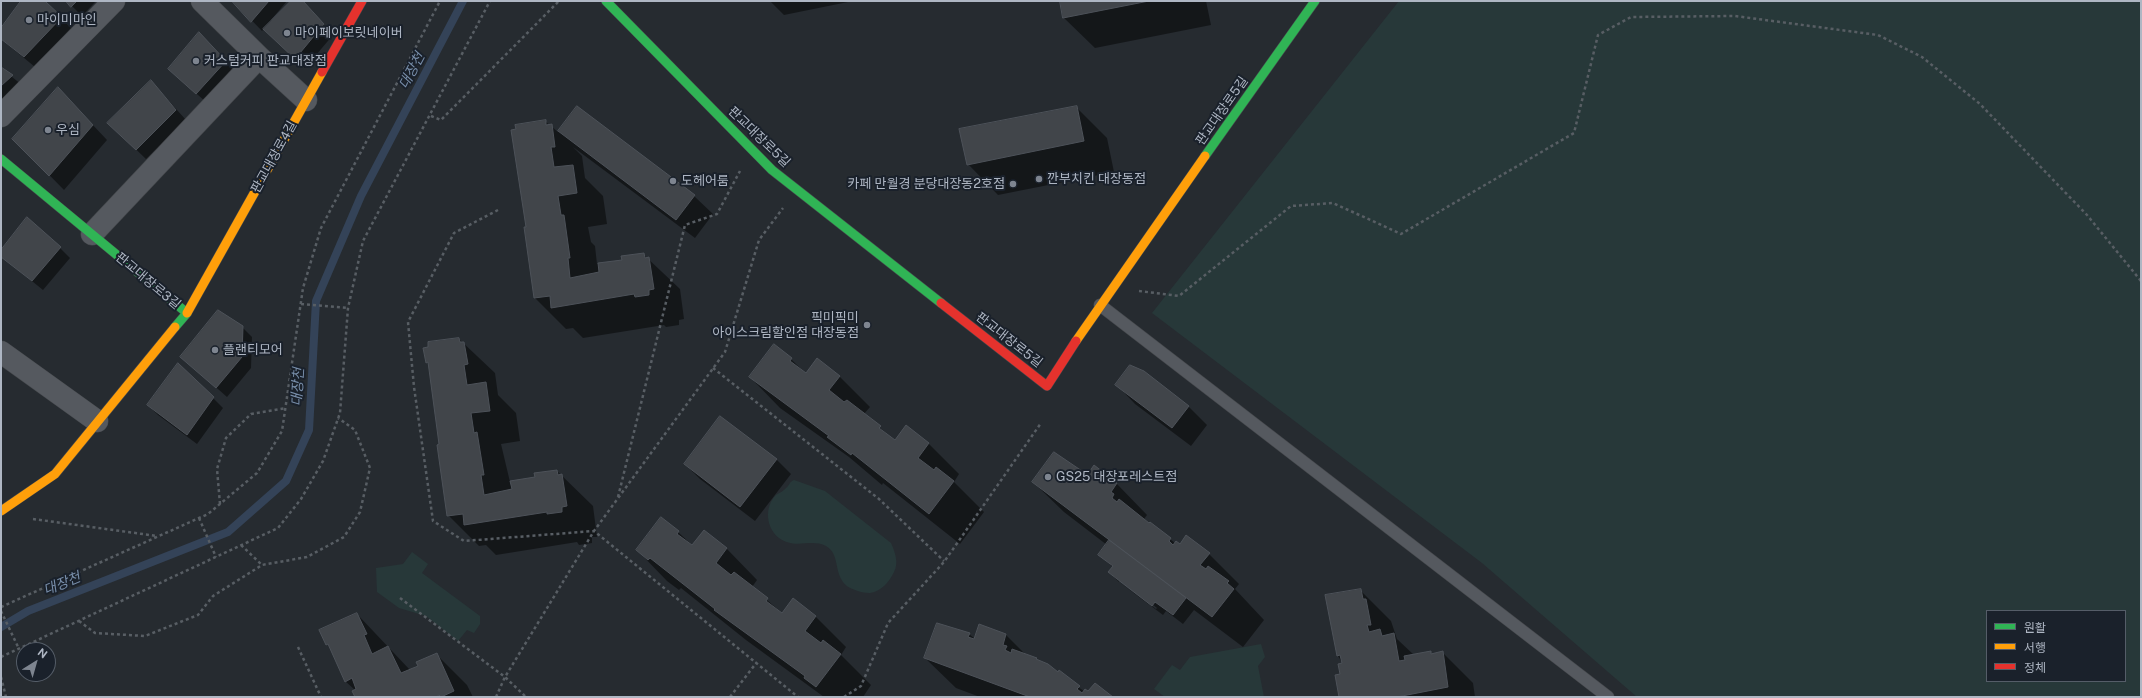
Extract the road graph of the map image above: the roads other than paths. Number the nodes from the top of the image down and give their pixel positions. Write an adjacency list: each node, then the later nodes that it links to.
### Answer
1 (114, 1): 8 (street)
2 (202, 1): 6 (street)
3 (362, 1): 7 (street, 판교대장로4길)
4 (606, 1): 11 (street, 판교대장로5길)
5 (1315, 1): 11 (street, 판교대장로5길)
6 (259, 57): 7 (street); 10 (street)
7 (306, 100): 12 (street, 판교대장로4길)
8 (1, 116)
9 (1, 159): 10 (street, 판교대장로3길)
10 (92, 234): 12 (street, 판교대장로3길)
11 (1100, 305): 16 (lane)
12 (187, 313): 14 (street, 판교대장로3길)
13 (1, 352): 14 (street)
14 (98, 421): 15 (street, 판교대장로3길)
15 (1, 511)
16 (1608, 697)

